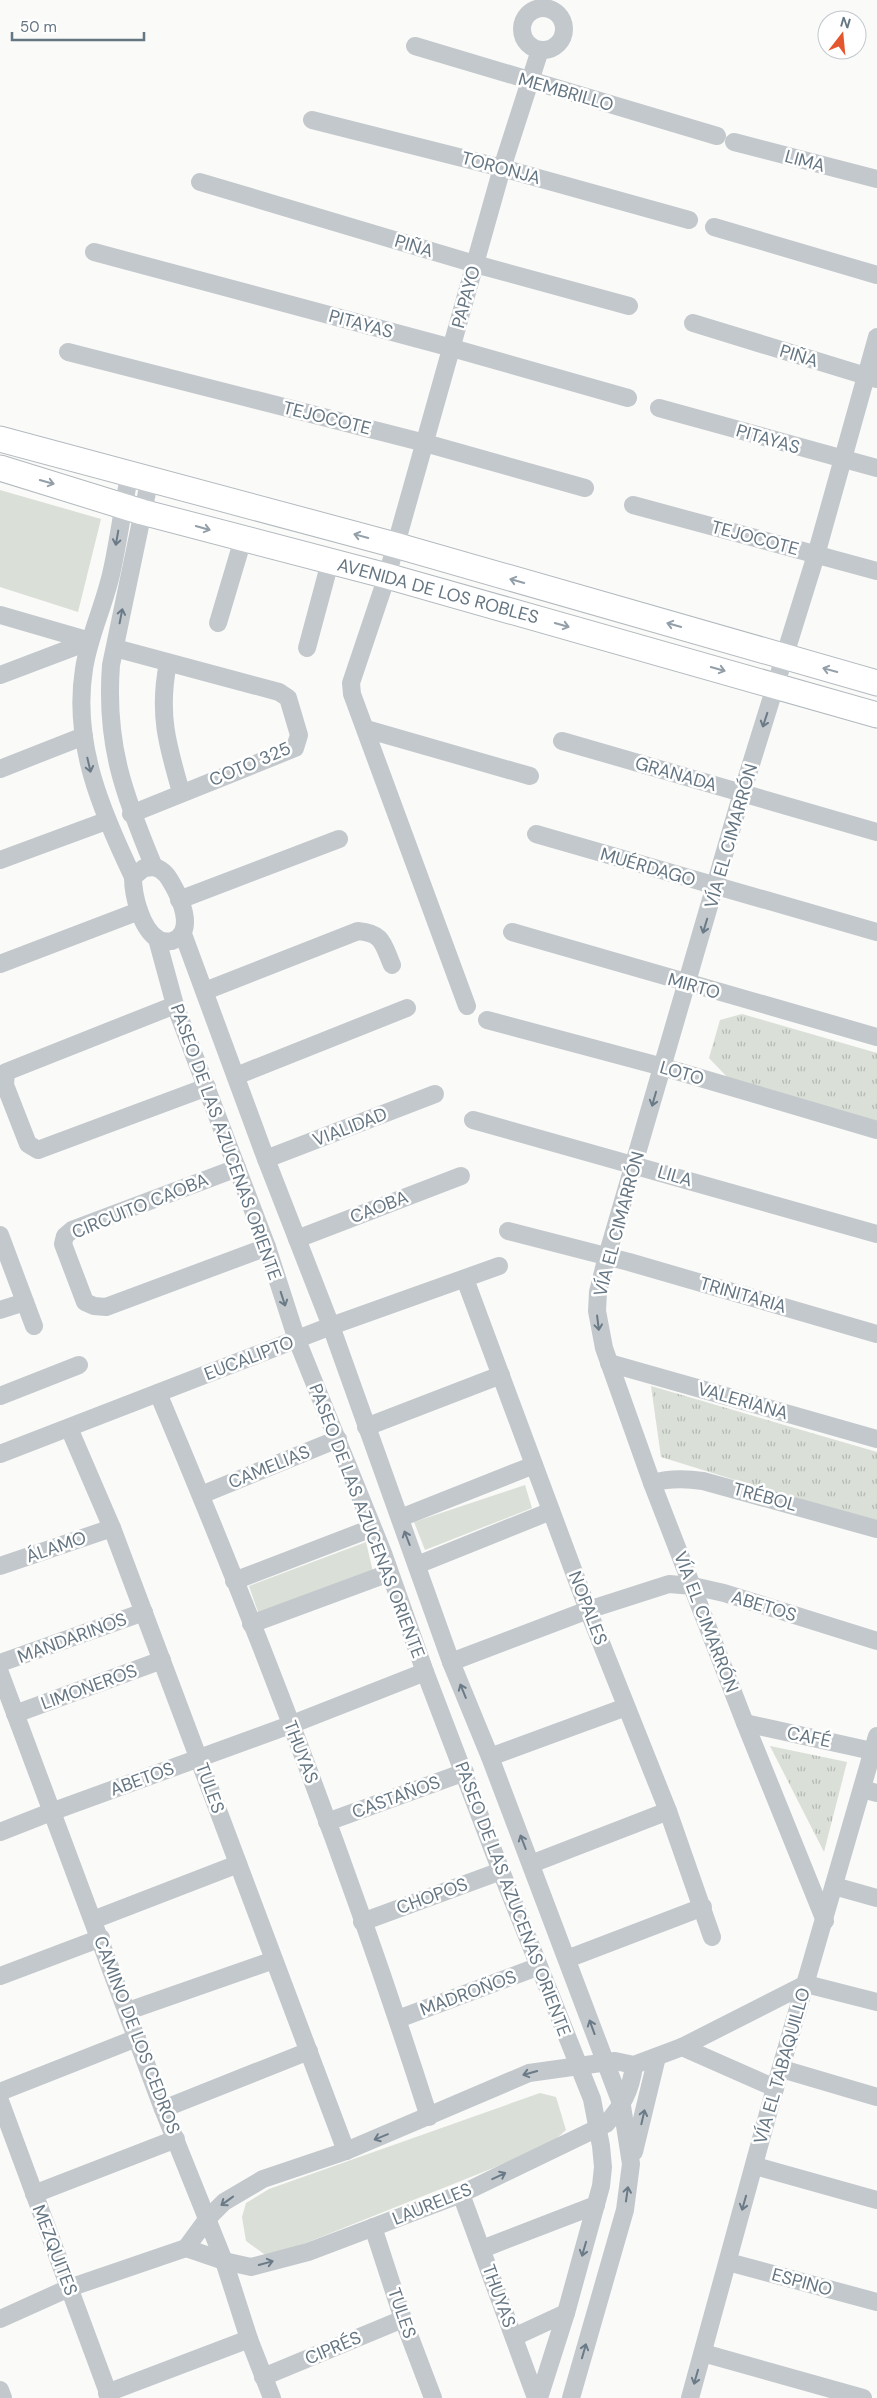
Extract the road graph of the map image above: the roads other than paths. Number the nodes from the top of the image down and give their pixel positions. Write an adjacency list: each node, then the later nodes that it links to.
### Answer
1 (415, 46): 3 (street, MEMBRILLO)
2 (540, 50): 3 (street, PAPAYO)
3 (529, 82): 5 (street, MEMBRILLO); 7 (street, PAPAYO)
4 (312, 120): 7 (street, TORONJA)
5 (717, 136)
6 (734, 142): 8 (street, LIMA)
7 (502, 168): 10 (street, TORONJA); 13 (street, PAPAYO)
8 (877, 179)
9 (200, 182): 13 (street, PIÑA)
10 (689, 220)
11 (714, 227): 14 (street)
12 (94, 252): 18 (street, PITAYAS)
13 (475, 264): 15 (street, PIÑA); 18 (street, PAPAYO)
14 (877, 275)
15 (629, 306)
16 (693, 323): 20 (street, PIÑA)
17 (877, 337): 20 (street, VÍA EL CIMARRÓN)
18 (452, 348): 21 (street, PITAYAS); 24 (street, PAPAYO)
19 (68, 352): 24 (street, TEJOCOTE)
20 (871, 378): 25 (street, VÍA EL CIMARRÓN)
21 (628, 398)
22 (659, 408): 25 (street, PITAYAS)
23 (0, 439): 28 (street, AVENIDA DE LOS ROBLES)
24 (425, 443): 29 (street, TEJOCOTE); 33 (street, PAPAYO)
25 (842, 460): 27 (street, PITAYAS); 34 (street, VÍA EL CIMARRÓN)
26 (0, 468): 31 (street, AVENIDA DE LOS ROBLES, one-way to 31)
27 (877, 468)
28 (140, 475): 31 (street); 33 (street, AVENIDA DE LOS ROBLES, one-way to 28)
29 (585, 488)
30 (633, 504): 34 (street, TEJOCOTE)
31 (132, 509): 32 (street, AVENIDA DE LOS ROBLES, one-way to 32); 40 (street, one-way to 40); 41 (street, one-way to 31)
32 (243, 539): 35 (street, AVENIDA DE LOS ROBLES); 39 (street)
33 (395, 546): 37 (street, PAPAYO); 43 (street, AVENIDA DE LOS ROBLES, one-way to 33)
34 (816, 555): 36 (street, TEJOCOTE); 43 (street, VÍA EL CIMARRÓN)
35 (330, 562): 37 (street, AVENIDA DE LOS ROBLES); 42 (street)
36 (877, 572)
37 (387, 576): 47 (street, AVENIDA DE LOS ROBLES, one-way to 47); 51 (street, PAPAYO)
38 (0, 615): 40 (street)
39 (218, 623)
40 (90, 641): 45 (street); 48 (street)
41 (115, 648): 44 (street, COTO 325); 49 (street)
42 (307, 648)
43 (785, 657): 46 (street, AVENIDA DE LOS ROBLES, one-way to 43); 47 (street, VÍA EL CIMARRÓN)
44 (168, 663): 56 (street); 56 (street, COTO 325)
45 (0, 675)
46 (877, 683)
47 (776, 686): 50 (street, AVENIDA DE LOS ROBLES); 57 (street, VÍA EL CIMARRÓN, one-way to 57)
48 (81, 692): 49 (street); 52 (street)
49 (109, 695): 58 (street)
50 (877, 715)
51 (366, 729): 55 (street); 78 (street, PAPAYO)
52 (84, 736): 54 (street); 59 (street, one-way to 59)
53 (562, 741): 57 (street, GRANADA)
54 (0, 769)
55 (530, 776)
56 (182, 792): 58 (street, COTO 325)
57 (742, 793): 60 (street, GRANADA); 66 (street, VÍA EL CIMARRÓN)
58 (131, 814): 64 (street)
59 (106, 821): 63 (street); 65 (street)
60 (877, 832)
61 (536, 834): 66 (street, MUÉRDAGO)
62 (339, 840): 67 (street)
63 (0, 860)
64 (154, 867): 65 (street); 67 (street, PASEO DE LAS AZUCENAS ORIENTE)
65 (133, 877): 68 (street, PASEO DE LAS AZUCENAS ORIENTE)
66 (716, 887): 70 (street, MUÉRDAGO); 75 (street, VÍA EL CIMARRÓN, one-way to 75)
67 (179, 900): 71 (street, PASEO DE LAS AZUCENAS ORIENTE)
68 (139, 911): 72 (street, PASEO DE LAS AZUCENAS ORIENTE); 73 (street)
69 (512, 932): 75 (street, MIRTO)
70 (877, 932)
71 (183, 934): 72 (street); 76 (street, PASEO DE LAS AZUCENAS ORIENTE)
72 (157, 939): 77 (street, PASEO DE LAS AZUCENAS ORIENTE)
73 (0, 964)
74 (392, 965): 76 (street)
75 (687, 984): 81 (street, MIRTO); 82 (street, VÍA EL CIMARRÓN)
76 (205, 991): 83 (street, PASEO DE LAS AZUCENAS ORIENTE)
77 (175, 1005): 84 (street, PASEO DE LAS AZUCENAS ORIENTE); 84 (street)
78 (467, 1006)
79 (407, 1008): 83 (street)
80 (487, 1020): 82 (street, LOTO)
81 (877, 1037)
82 (662, 1067): 87 (street, LOTO); 89 (street, VÍA EL CIMARRÓN, one-way to 89)
83 (236, 1076): 88 (street, PASEO DE LAS AZUCENAS ORIENTE)
84 (207, 1087): 90 (street, PASEO DE LAS AZUCENAS ORIENTE)
85 (435, 1094): 88 (street, VIALIDAD)
86 (473, 1120): 89 (street, LILA)
87 (877, 1130)
88 (266, 1159): 95 (street, PASEO DE LAS AZUCENAS ORIENTE)
89 (635, 1165): 93 (street, LILA); 97 (street, VÍA EL CIMARRÓN)
90 (237, 1168): 96 (street, PASEO DE LAS AZUCENAS ORIENTE); 96 (street, CIRCUITO CAOBA)
91 (461, 1176): 95 (street, CAOBA)
92 (508, 1231): 97 (street, TRINITARIA)
93 (877, 1234)
94 (0, 1235): 100 (street)
95 (297, 1238): 103 (street, PASEO DE LAS AZUCENAS ORIENTE)
96 (267, 1247): 105 (street, PASEO DE LAS AZUCENAS ORIENTE, one-way to 105)
97 (608, 1256): 104 (street, TRINITARIA); 106 (street, VÍA EL CIMARRÓN, one-way to 106)
98 (499, 1266): 99 (street, EUCALIPTO)
99 (465, 1279): 103 (street, EUCALIPTO); 108 (street, NOPALES)
100 (25, 1302): 101 (street); 102 (street)
101 (0, 1310)
102 (34, 1326)
103 (331, 1326): 105 (street, EUCALIPTO); 111 (street, PASEO DE LAS AZUCENAS ORIENTE)
104 (877, 1334)
105 (297, 1340): 109 (street, EUCALIPTO); 113 (street, PASEO DE LAS AZUCENAS ORIENTE)
106 (609, 1363): 114 (street, VALERIANA); 117 (street, VÍA EL CIMARRÓN)
107 (79, 1365): 110 (street)
108 (501, 1375): 111 (street); 116 (street, NOPALES)
109 (158, 1393): 112 (street, EUCALIPTO); 118 (street, THUYAS)
110 (0, 1396)
111 (366, 1427): 120 (street, PASEO DE LAS AZUCENAS ORIENTE)
112 (69, 1428): 115 (street, EUCALIPTO); 121 (street, TULES)
113 (338, 1439): 118 (street, CAMELIAS); 122 (street, PASEO DE LAS AZUCENAS ORIENTE)
114 (877, 1439)
115 (0, 1454)
116 (534, 1465): 119 (street, NOPALES); 120 (street)
117 (652, 1483): 123 (street, TRÉBOL); 128 (street, VÍA EL CIMARRÓN)
118 (201, 1495): 127 (street, THUYAS)
119 (551, 1511): 124 (street); 129 (street, NOPALES)
120 (400, 1518): 124 (street, PASEO DE LAS AZUCENAS ORIENTE, one-way to 120)
121 (112, 1528): 125 (street, ÁLAMO); 130 (street, TULES)
122 (372, 1528): 126 (street, PASEO DE LAS AZUCENAS ORIENTE); 127 (street)
123 (877, 1529)
124 (417, 1565): 134 (street, PASEO DE LAS AZUCENAS ORIENTE)
125 (0, 1566)
126 (390, 1573): 131 (street); 136 (street, PASEO DE LAS AZUCENAS ORIENTE)
127 (234, 1581): 131 (street, THUYAS)
128 (693, 1586): 129 (street, ABETOS); 132 (street, ABETOS); 140 (street, VÍA EL CIMARRÓN)
129 (588, 1610): 134 (street, ABETOS); 138 (street, NOPALES)
130 (144, 1612): 133 (street, TULES); 135 (street, MANDARINOS)
131 (251, 1624): 141 (street, THUYAS)
132 (877, 1641)
133 (162, 1660): 139 (street, LIMONEROS); 144 (street, TULES)
134 (451, 1662): 143 (street, PASEO DE LAS AZUCENAS ORIENTE, one-way to 134)
135 (0, 1663)
136 (425, 1672): 141 (street, ABETOS); 145 (street, PASEO DE LAS AZUCENAS ORIENTE)
137 (0, 1673): 139 (street, CAMINO DE LOS CEDROS)
138 (626, 1707): 143 (street); 147 (street, NOPALES)
139 (15, 1714): 148 (street, CAMINO DE LOS CEDROS)
140 (745, 1723): 142 (street, CAFÉ); 158 (street, VÍA EL CIMARRÓN)
141 (290, 1725): 144 (street, ABETOS); 149 (street, THUYAS)
142 (875, 1743): 146 (street, VÍA EL TABAQUILLO)
143 (490, 1757): 152 (street, PASEO DE LAS AZUCENAS ORIENTE, one-way to 143)
144 (199, 1759): 148 (street, ABETOS); 151 (street, TULES)
145 (464, 1772): 149 (street, CASTAÑOS); 153 (street, PASEO DE LAS AZUCENAS ORIENTE)
146 (869, 1791): 154 (street, VÍA EL TABAQUILLO)
147 (668, 1811): 152 (street); 156 (street, NOPALES)
148 (51, 1812): 150 (street, ABETOS); 157 (street, CAMINO DE LOS CEDROS)
149 (328, 1822): 159 (street, THUYAS)
150 (0, 1832)
151 (238, 1864): 157 (street); 163 (street, TULES)
152 (531, 1864): 162 (street, PASEO DE LAS AZUCENAS ORIENTE)
153 (500, 1871): 159 (street, CHOPOS); 164 (street, PASEO DE LAS AZUCENAS ORIENTE)
154 (834, 1886): 155 (street); 158 (street, VÍA EL TABAQUILLO)
155 (877, 1898)
156 (703, 1907): 160 (street, NOPALES); 162 (street)
157 (93, 1920): 161 (street, CAMINO DE LOS CEDROS)
158 (825, 1921): 166 (street, VÍA EL TABAQUILLO)
159 (362, 1922): 169 (street, THUYAS)
160 (712, 1937)
161 (100, 1938): 165 (street); 168 (street, CAMINO DE LOS CEDROS)
162 (568, 1959): 174 (street, PASEO DE LAS AZUCENAS ORIENTE, one-way to 162)
163 (274, 1960): 168 (street); 172 (street, TULES)
164 (537, 1967): 169 (street, MADROÑOS); 175 (street, PASEO DE LAS AZUCENAS ORIENTE)
165 (0, 1976)
166 (806, 1984): 167 (street); 171 (street); 177 (street, VÍA EL TABAQUILLO)
167 (877, 2002)
168 (128, 2011): 170 (street, CAMINO DE LOS CEDROS)
169 (398, 2019): 184 (street, THUYAS)
170 (137, 2038): 179 (street); 183 (street, CAMINO DE LOS CEDROS)
171 (682, 2047): 173 (street); 178 (street)
172 (309, 2051): 183 (street); 187 (street, TULES)
173 (657, 2057): 176 (street); 188 (street, one-way to 173)
174 (604, 2062): 175 (street); 176 (street); 182 (street, PASEO DE LAS AZUCENAS ORIENTE)
175 (578, 2065): 184 (street, one-way to 184); 185 (street, PASEO DE LAS AZUCENAS ORIENTE)
176 (634, 2065): 182 (street, LAURELES)
177 (782, 2069): 178 (street, VÍA EL TABAQUILLO); 180 (street)
178 (775, 2088): 189 (street, VÍA EL TABAQUILLO)
179 (0, 2092)
180 (877, 2097)
181 (0, 2101): 190 (street, MEZQUITES)
182 (622, 2106): 185 (street, LAURELES); 188 (street, PASEO DE LAS AZUCENAS ORIENTE)
183 (163, 2109): 186 (street, CAMINO DE LOS CEDROS)
184 (429, 2117): 187 (street, one-way to 187)
185 (599, 2129): 191 (street, LAURELES, one-way to 185); 193 (street, PASEO DE LAS AZUCENAS ORIENTE)
186 (176, 2139): 190 (street); 194 (street, CAMINO DE LOS CEDROS)
187 (346, 2151): 194 (street, one-way to 194)
188 (632, 2164): 215 (street, one-way to 188)
189 (755, 2166): 192 (street); 199 (street, VÍA EL TABAQUILLO, one-way to 199)
190 (34, 2194): 200 (street, MEZQUITES)
191 (461, 2194): 195 (street, LAURELES); 197 (street, THUYAS)
192 (877, 2200)
193 (596, 2204): 197 (street); 202 (street, PASEO DE LAS AZUCENAS ORIENTE, one-way to 202)
194 (208, 2218): 196 (street); 198 (street, CAMINO DE LOS CEDROS)
195 (372, 2227): 198 (street, LAURELES, one-way to 195); 204 (street, TULES)
196 (186, 2248): 198 (street, LAURELES); 200 (street)
197 (482, 2249): 205 (street, THUYAS)
198 (224, 2261): 206 (street, CAMINO DE LOS CEDROS)
199 (728, 2262): 201 (street, ESPINO); 207 (street, VÍA EL TABAQUILLO)
200 (70, 2288): 203 (street); 210 (street, MEZQUITES)
201 (877, 2302)
202 (566, 2314): 205 (street); 214 (street, PASEO DE LAS AZUCENAS ORIENTE)
203 (0, 2318)
204 (403, 2319): 208 (street, CIPRÉS); 213 (street, TULES)
205 (514, 2337): 214 (street, THUYAS)
206 (249, 2339): 208 (street, CAMINO DE LOS CEDROS); 210 (street)
207 (703, 2353): 216 (street, VÍA EL TABAQUILLO, one-way to 216); 217 (street)
208 (264, 2377): 212 (street, CAMINO DE LOS CEDROS)
209 (0, 2390): 211 (street)
210 (108, 2395)
211 (3, 2398)
212 (272, 2398)
213 (433, 2398)
214 (537, 2398)
215 (571, 2398)
216 (690, 2398)
217 (863, 2398)

